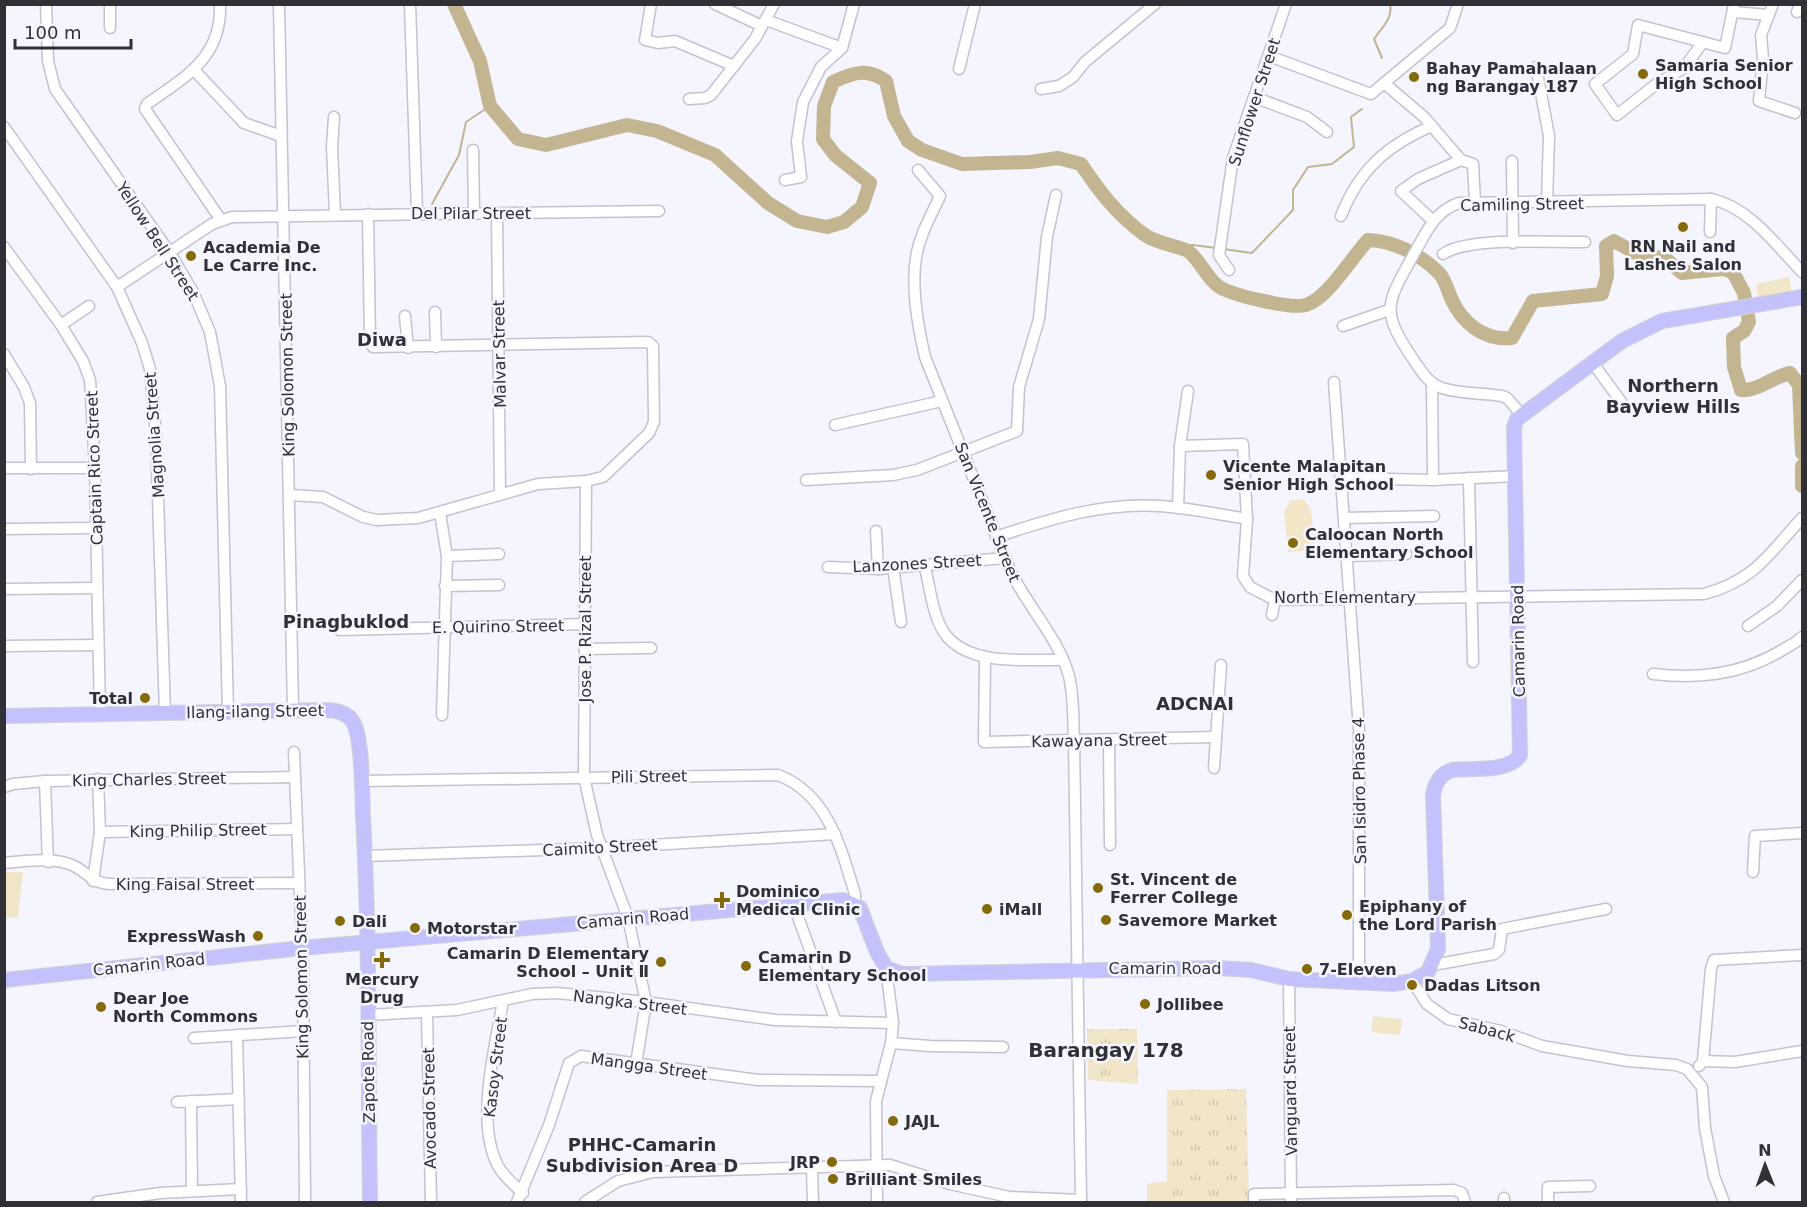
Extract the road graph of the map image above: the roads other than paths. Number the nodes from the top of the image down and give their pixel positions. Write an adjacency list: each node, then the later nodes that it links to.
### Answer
1 (46, 4): 59 (street, Yellow Bell Street)
2 (110, 4): 17 (street)
3 (220, 4): 24 (street)
4 (279, 4): 34 (street, King Solomon Street)
5 (410, 4): 46 (street)
6 (651, 4): 21 (street)
7 (715, 4): 16 (street)
8 (774, 4): 16 (street)
9 (854, 4): 19 (street)
10 (975, 4): 23 (street)
11 (1155, 4): 26 (street)
12 (1286, 4): 20 (street, Sunflower Street)
13 (1458, 4): 25 (street)
14 (1733, 8): 15 (street); 18 (street)
15 (1771, 10): 29 (street)
16 (764, 23): 19 (street); 21 (street)
17 (110, 28)
18 (1702, 42): 18 (street)
19 (842, 48): 39 (street)
20 (1269, 56): 25 (street); 27 (street, Sunflower Street)
21 (734, 66): 28 (street)
22 (1536, 67): 42 (street)
23 (959, 69)
24 (194, 70): 34 (street); 53 (street)
25 (1384, 83): 31 (street)
26 (1041, 89)
27 (1254, 97): 33 (street); 61 (street, Sunflower Street)
28 (689, 99)
29 (1795, 113)
30 (334, 117): 50 (street)
31 (1432, 126): 36 (street); 52 (street)
32 (4, 127): 63 (street, Magnolia Street)
33 (1327, 132)
34 (281, 136): 49 (street, King Solomon Street)
35 (473, 150): 47 (street)
36 (1461, 160): 43 (street); 54 (street)
37 (1512, 161): 44 (street)
38 (918, 170): 79 (street, San Vicente Street)
39 (785, 180)
40 (1056, 195): 84 (street)
41 (1711, 199): 42 (street, Camiling Street); 55 (street); 62 (street, Camiling Street)
42 (1546, 202): 44 (street, Camiling Street)
43 (1475, 203): 44 (street, Camiling Street); 54 (street, Camiling Street)
44 (1512, 203): 57 (street)
45 (659, 211): 48 (street, Del Pilar Street)
46 (417, 213): 47 (street, Del Pilar Street); 51 (street, Del Pilar Street)
47 (474, 213): 48 (street, Del Pilar Street)
48 (497, 213): 71 (street, Malvar Street)
49 (283, 214): 50 (street, Del Pilar Street); 53 (street, Del Pilar Street); 95 (street, King Solomon Street)
50 (335, 214): 51 (street, Del Pilar Street)
51 (368, 214): 73 (street)
52 (1341, 216)
53 (221, 220): 59 (street)
54 (1433, 221): 66 (street, Camiling Street)
55 (1710, 232)
56 (1585, 242): 57 (street)
57 (1513, 243): 60 (street)
58 (5, 248): 69 (street, Captain Rico Street)
59 (170, 253): 63 (street); 142 (street, Yellow Bell Street)
60 (1443, 254)
61 (1229, 270)
62 (1803, 272)
63 (117, 288): 141 (street, Magnolia Street)
64 (1803, 297): 75 (main road)
65 (88, 306): 69 (street)
66 (1389, 310): 70 (street); 77 (street)
67 (435, 312): 72 (street)
68 (405, 316): 73 (street)
69 (61, 325): 86 (street, Captain Rico Street)
70 (1342, 326)
71 (500, 346): 72 (street); 93 (street); 94 (street, Malvar Street)
72 (436, 347): 73 (street)
73 (408, 348)
74 (4, 354): 87 (street)
75 (1592, 362): 80 (street); 81 (main road)
76 (1334, 382): 89 (street, San Isidro Phase 4)
77 (1432, 383): 81 (street); 92 (street)
78 (1188, 391): 83 (street)
79 (942, 401): 82 (street); 84 (street, San Vicente Street)
80 (1622, 403)
81 (1521, 414): 88 (main road, Camarin Road)
82 (835, 425)
83 (1180, 446): 96 (street); 100 (street, North Elementary)
84 (964, 453): 91 (street); 105 (street, San Vicente Street)
85 (4, 468): 87 (street)
86 (95, 468): 87 (street); 102 (street, Captain Rico Street)
87 (31, 469)
88 (1516, 476): 90 (street); 121 (main road, Camarin Road)
89 (1340, 478): 92 (street); 99 (street, San Isidro Phase 4)
90 (1469, 478): 92 (street); 120 (street)
91 (806, 480)
92 (1433, 480)
93 (586, 481): 94 (street); 126 (street, Jose P. Rizal Street)
94 (500, 494): 97 (street)
95 (290, 495): 97 (street); 140 (street, King Solomon Street)
96 (1178, 508): 100 (street); 105 (street)
97 (441, 513): 108 (street)
98 (1434, 516): 99 (street)
99 (1345, 518): 109 (street, San Isidro Phase 4)
100 (1247, 519): 123 (street, North Elementary)
101 (1800, 524): 121 (street, North Elementary)
102 (96, 528): 103 (street); 118 (street, Captain Rico Street)
103 (4, 529)
104 (876, 531): 114 (street)
105 (996, 537): 110 (street, San Vicente Street)
106 (499, 554): 108 (street)
107 (1406, 555): 109 (street)
108 (447, 556): 117 (street)
109 (1348, 556): 122 (street, San Isidro Phase 4)
110 (1005, 558): 111 (street, Lanzones Street); 136 (street, San Vicente Street)
111 (924, 564): 113 (street, Lanzones Street); 135 (street)
112 (828, 567): 114 (street, Lanzones Street)
113 (893, 567): 114 (street, Lanzones Street); 125 (street)
114 (878, 568)
115 (1803, 580): 127 (street)
116 (499, 585): 117 (street)
117 (445, 586): 128 (street)
118 (97, 588): 119 (street); 131 (street, Captain Rico Street)
119 (4, 589)
120 (1472, 597): 121 (street, North Elementary); 122 (street, North Elementary); 137 (street)
121 (1517, 597): 176 (main road, Camarin Road)
122 (1350, 598): 123 (street, North Elementary); 182 (street, San Isidro Phase 4)
123 (1275, 600): 124 (street)
124 (1272, 615)
125 (901, 622)
126 (585, 624): 128 (street, E. Quirino Street); 134 (street, Jose P. Rizal Street)
127 (1748, 626)
128 (444, 627): 129 (street, E. Quirino Street); 144 (street)
129 (339, 630)
130 (1801, 643): 139 (street)
131 (98, 645): 132 (street); 143 (street, Captain Rico Street)
132 (4, 646)
133 (651, 648): 134 (street)
134 (585, 649): 152 (street, Jose P. Rizal Street)
135 (985, 657): 136 (street); 148 (street, Kawayana Street)
136 (1063, 660): 148 (street, San Vicente Street)
137 (1473, 662)
138 (1221, 666): 146 (street)
139 (1653, 674)
140 (293, 710): 142 (main road, Ilang-ilang Street); 155 (main road, Ilang-ilang Street)
141 (165, 712): 142 (main road, Ilang-ilang Street); 143 (main road, Ilang-ilang Street)
142 (228, 712)
143 (100, 714): 145 (main road, Ilang-ilang Street)
144 (442, 715)
145 (4, 716)
146 (1214, 737): 147 (street, Kawayana Street); 150 (street)
147 (1109, 740): 148 (street, Kawayana Street); 161 (street)
148 (1074, 741): 178 (street, San Vicente Street)
149 (294, 752): 151 (street, King Solomon Street)
150 (1214, 768)
151 (295, 777): 153 (street, King Charles Street); 157 (street, King Solomon Street)
152 (584, 777): 155 (street, Pili Street); 160 (street, Pili Street); 162 (street, Jose P. Rizal Street)
153 (98, 780): 154 (street, King Charles Street); 158 (street)
154 (45, 781): 156 (street, King Charles Street); 164 (street)
155 (362, 781): 163 (main road, Ilang-ilang Street)
156 (4, 787)
157 (297, 829): 158 (street, King Philip Street); 168 (street, King Solomon Street)
158 (100, 832): 167 (street)
159 (1803, 833): 166 (street)
160 (835, 834): 162 (street, Caimito Street); 170 (street, Pili Street)
161 (1110, 845)
162 (601, 848): 163 (street, Caimito Street); 172 (street, Jose P. Rizal Street)
163 (365, 856): 173 (main road, Ilang-ilang Street)
164 (48, 862): 165 (street, King Faisal Street); 167 (street, King Faisal Street)
165 (4, 863)
166 (1753, 872)
167 (93, 881): 168 (street, King Faisal Street)
168 (299, 883): 174 (street, King Solomon Street)
169 (793, 903): 170 (main road, Camarin Road); 172 (main road, Camarin Road); 187 (street)
170 (855, 903): 177 (main road)
171 (1606, 909): 176 (street)
172 (628, 918): 173 (main road, Camarin Road); 184 (street, Jose P. Rizal Street)
173 (367, 942): 174 (main road, Camarin Road); 186 (main road, Zapote Road)
174 (302, 948): 179 (main road, Camarin Road); 189 (street, King Solomon Street)
175 (1803, 955): 195 (street)
176 (1433, 965): 181 (main road)
177 (886, 968): 178 (main road, Camarin Road); 188 (street)
178 (1076, 969): 180 (main road, Camarin Road); 211 (street, San Vicente Street)
179 (4, 980)
180 (1289, 980): 182 (main road, Camarin Road); 209 (street, Vanguard Street)
181 (1412, 981): 182 (main road, Camarin Road); 197 (street, Saback)
182 (1359, 984)
183 (503, 1001): 184 (street, Nangka Street); 185 (street, Nangka Street); 208 (street, Kasoy Street)
184 (646, 1002): 187 (street, Nangka Street); 196 (street)
185 (428, 1014): 186 (street, Nangka Street); 216 (street, Avocado Street)
186 (368, 1015): 215 (main road, Zapote Road)
187 (836, 1022): 188 (street, Nangka Street)
188 (893, 1023): 192 (street)
189 (303, 1031): 190 (street); 214 (street, King Solomon Street)
190 (237, 1035): 191 (street); 199 (street)
191 (194, 1038)
192 (891, 1042): 193 (street); 198 (street)
193 (1003, 1047)
194 (1803, 1051): 195 (street)
195 (1703, 1061): 197 (street)
196 (636, 1064): 198 (street, Mangga Street); 208 (street, Mangga Street)
197 (1693, 1073): 223 (street)
198 (879, 1081): 202 (street)
199 (239, 1099): 200 (street); 205 (street)
200 (191, 1101): 201 (street); 206 (street)
201 (177, 1102)
202 (877, 1166): 203 (street); 210 (street); 219 (street)
203 (812, 1169): 217 (street); 218 (street)
204 (1590, 1186): 222 (street)
205 (241, 1190): 206 (street); 213 (street)
206 (192, 1191): 212 (street)
207 (1380, 1197): 209 (street); 221 (street)
208 (520, 1198)
209 (1291, 1198): 220 (street)
210 (1028, 1200): 211 (street)
211 (1081, 1201)
212 (97, 1203)
213 (241, 1203)
214 (305, 1203)
215 (370, 1203)
216 (431, 1203)
217 (585, 1203)
218 (813, 1203)
219 (877, 1203)
220 (1254, 1203)
221 (1465, 1203)
222 (1548, 1203)
223 (1724, 1203)

